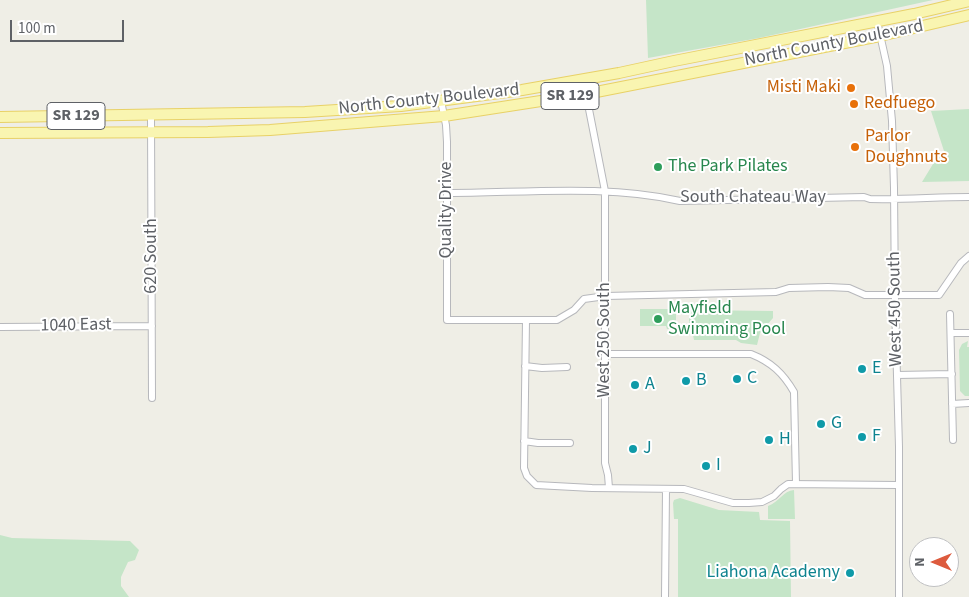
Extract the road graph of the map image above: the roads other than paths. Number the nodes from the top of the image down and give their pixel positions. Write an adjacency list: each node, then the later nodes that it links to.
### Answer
1 (969, 0): 3 (main road, North County Boulevard / SR 129)
2 (969, 15): 4 (main road, North County Boulevard / SR 129)
3 (877, 22): 4 (street, West 450 South); 6 (main road, North County Boulevard / SR 129)
4 (880, 36): 5 (main road, North County Boulevard / SR 129); 15 (street, West 450 South)
5 (586, 94): 8 (main road, North County Boulevard / SR 129); 12 (street, West 250 South)
6 (441, 101): 7 (main road, North County Boulevard / SR 129); 8 (street, Quality Drive)
7 (151, 115): 9 (main road, North County Boulevard / SR 129); 11 (street, 620 South)
8 (444, 116): 11 (main road, North County Boulevard / SR 129); 13 (street, Quality Drive)
9 (0, 117)
10 (0, 133): 11 (main road, SR 129)
11 (151, 133): 21 (street, 620 South)
12 (605, 191): 13 (street, South Chateau Way); 15 (street, South Chateau Way); 18 (street, West 250 South)
13 (447, 193): 20 (street, Quality Drive)
14 (969, 197): 15 (street, South Chateau Way)
15 (894, 200): 17 (street, West 450 South)
16 (969, 256): 17 (street)
17 (895, 294): 18 (street); 29 (street, West 450 South)
18 (606, 296): 20 (street); 25 (street, West 250 South)
19 (950, 314): 23 (street)
20 (526, 320): 26 (street)
21 (152, 326): 22 (street, 1040 East); 30 (street, 620 South)
22 (0, 327)
23 (951, 334): 24 (street); 28 (street)
24 (969, 334)
25 (605, 354): 36 (street); 38 (street, West 250 South)
26 (525, 366): 27 (street); 33 (street)
27 (567, 367)
28 (952, 374): 29 (street); 32 (street)
29 (897, 375): 37 (street, West 450 South)
30 (152, 398)
31 (969, 403): 32 (street)
32 (952, 404): 34 (street)
33 (524, 440): 35 (street); 38 (street)
34 (953, 440)
35 (570, 442)
36 (796, 484): 37 (street); 39 (street)
37 (898, 485): 41 (street, West 450 South)
38 (608, 488): 39 (street)
39 (666, 489): 40 (street)
40 (665, 597)
41 (899, 597)

